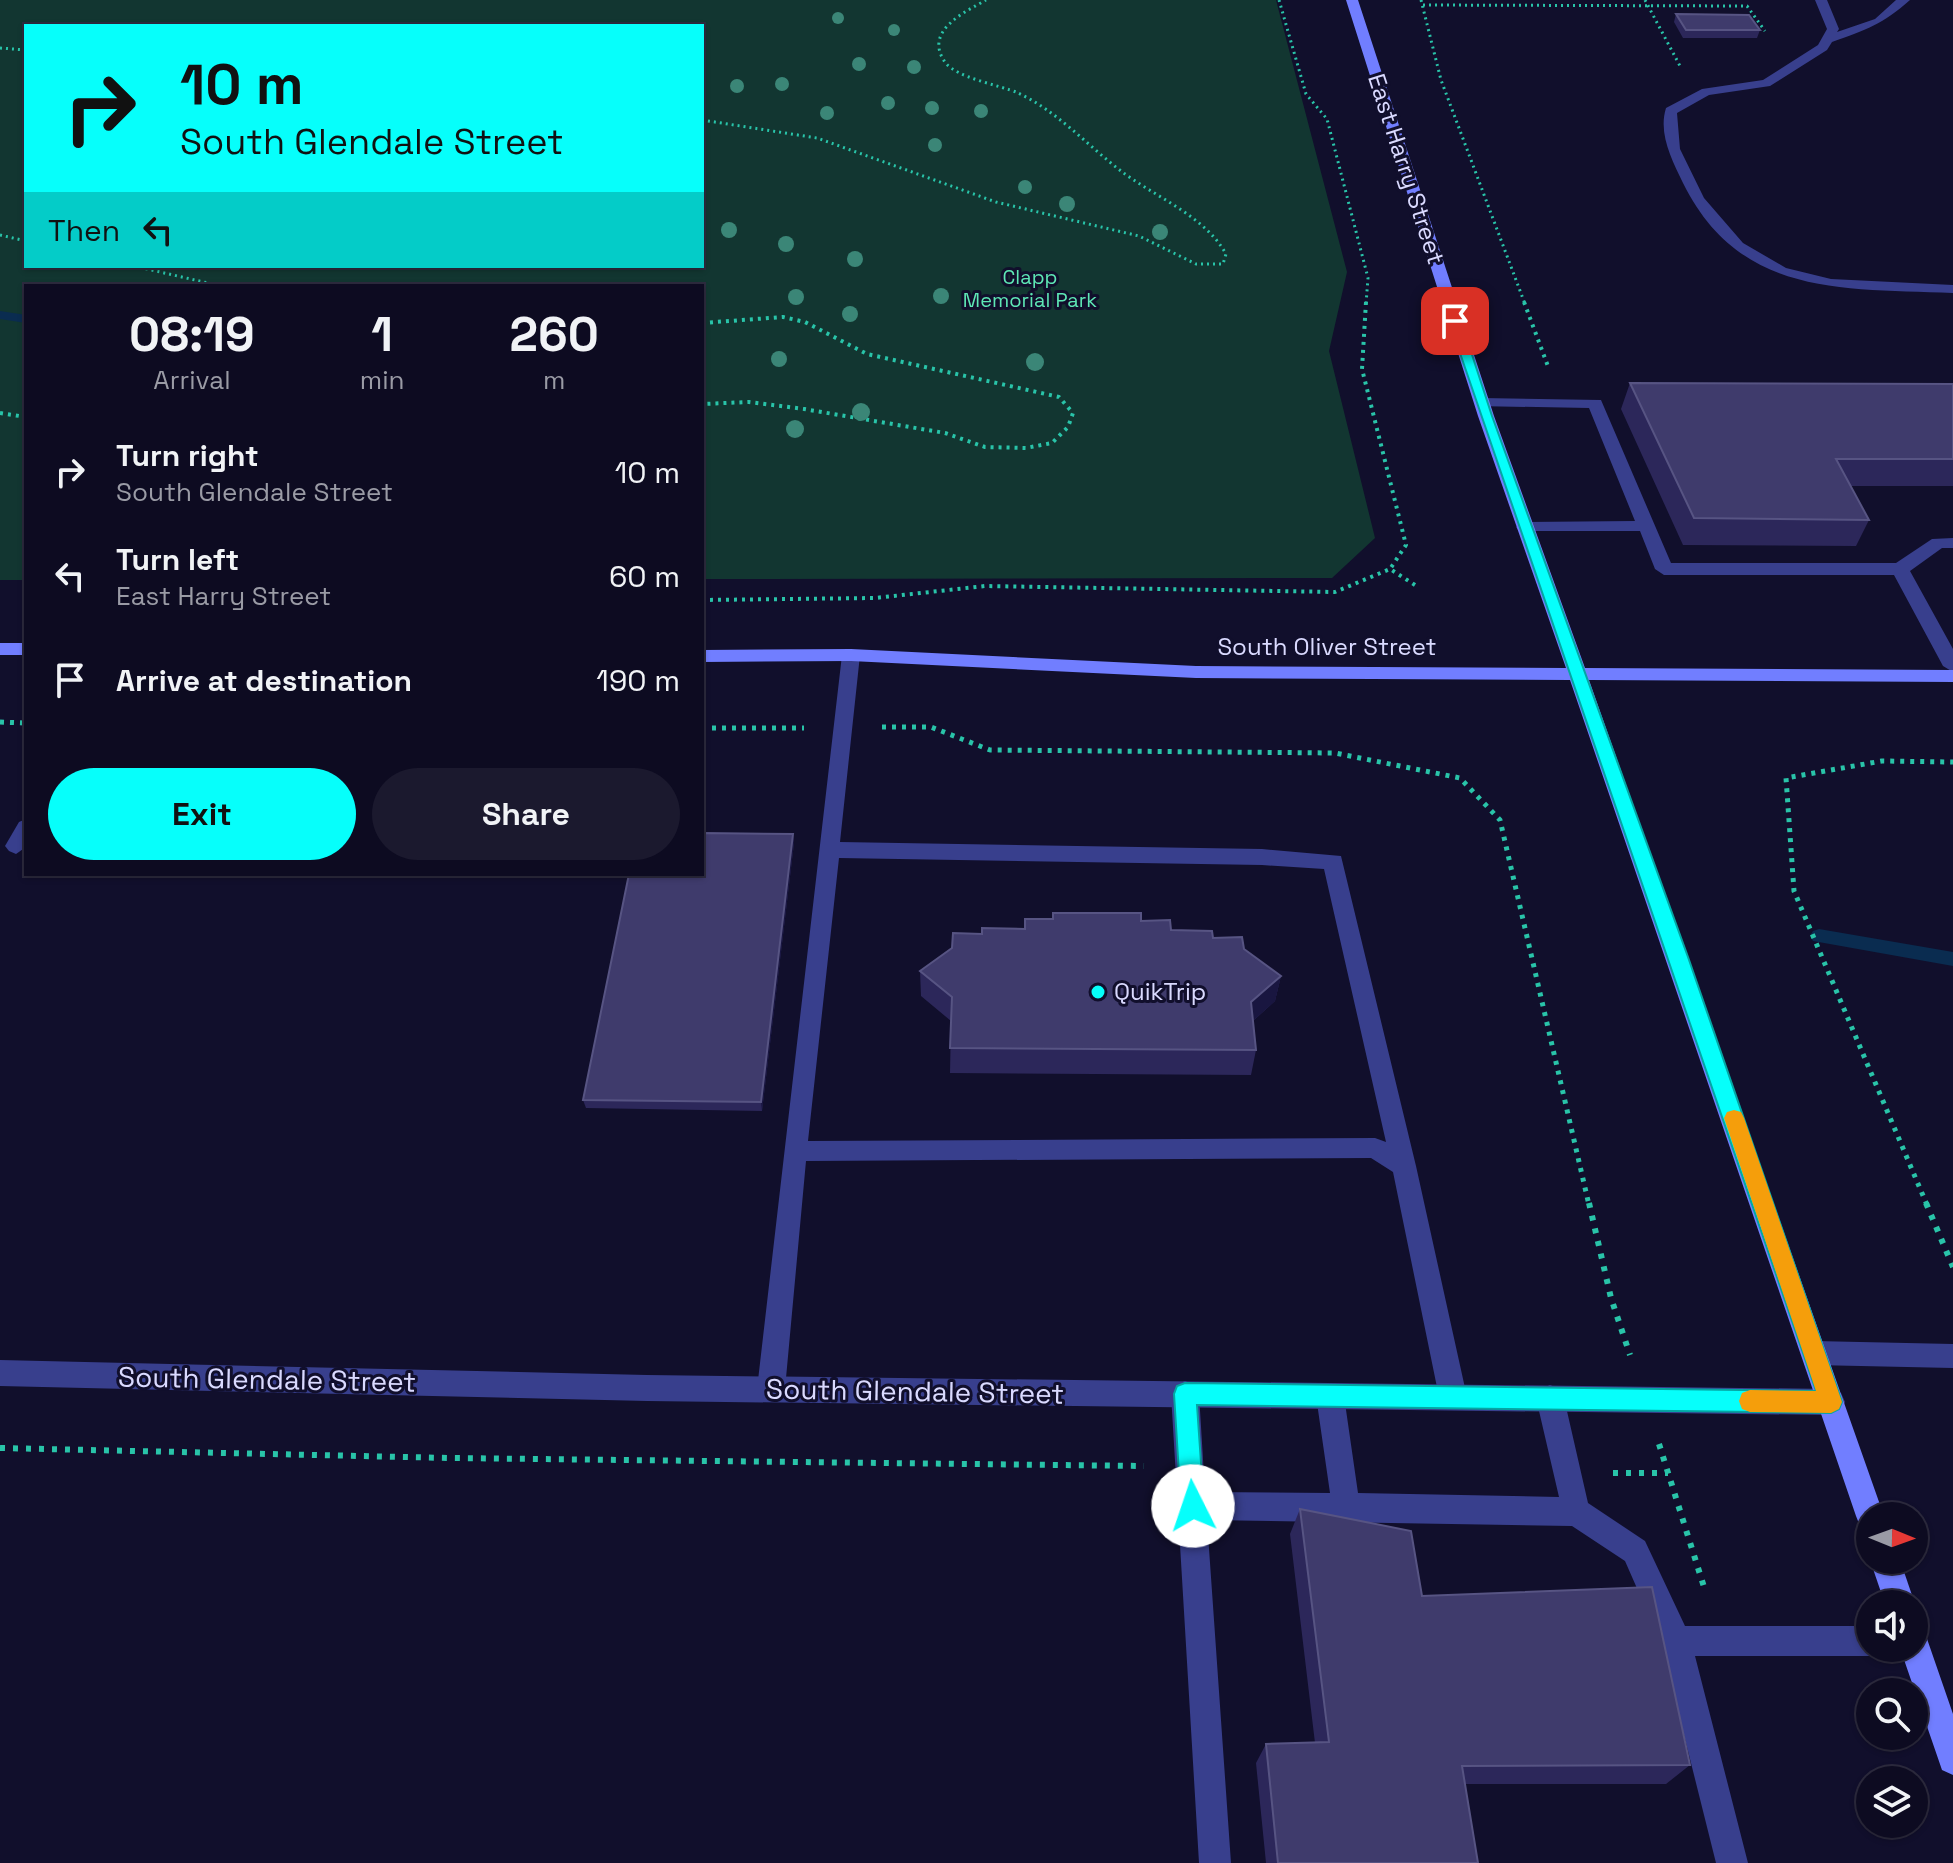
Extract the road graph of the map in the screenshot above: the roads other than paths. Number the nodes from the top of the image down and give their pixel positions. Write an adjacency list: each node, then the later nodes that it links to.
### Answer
1 (1352, 0): 6 (main road, East Harry Street)
2 (1821, 0): 4 (street)
3 (1904, 0): 4 (street)
4 (1827, 40): 5 (street)
5 (1953, 289)
6 (1481, 403): 7 (street); 8 (main road, East Harry Street)
7 (1646, 526): 8 (street); 10 (street)
8 (1525, 527): 16 (main road, East Harry Street)
9 (1953, 543): 10 (street)
10 (1900, 569): 15 (street)
11 (0, 649): 12 (main road)
12 (24, 649)
13 (851, 655): 14 (main road, South Oliver Street); 16 (main road, South Oliver Street); 20 (street)
14 (704, 656)
15 (1953, 666)
16 (1578, 674): 17 (main road, South Oliver Street); 23 (main road, East Harry Street)
17 (1953, 676)
18 (24, 831): 19 (street)
19 (16, 846)
20 (829, 850): 21 (street); 22 (street)
21 (795, 1151): 22 (street); 26 (street)
22 (1404, 1166): 29 (street)
23 (1814, 1353): 24 (street); 31 (main road, East Harry Street)
24 (1953, 1356)
25 (0, 1373): 26 (street, South Glendale Street)
26 (771, 1389): 27 (street, South Glendale Street)
27 (1185, 1394): 28 (street, South Glendale Street); 33 (street)
28 (1330, 1396): 29 (street, South Glendale Street); 34 (street)
29 (1453, 1397): 30 (street, South Glendale Street)
30 (1550, 1398): 31 (street, South Glendale Street); 35 (street)
31 (1831, 1402): 32 (main road, East Harry Street)
32 (1865, 1502)
33 (1193, 1506): 34 (street); 40 (street)
34 (1346, 1507): 35 (street)
35 (1576, 1512): 36 (street)
36 (1676, 1641): 37 (street); 41 (street)
37 (1856, 1641)
38 (1920, 1662): 39 (main road)
39 (1953, 1759)
40 (1215, 1863)
41 (1732, 1863)

